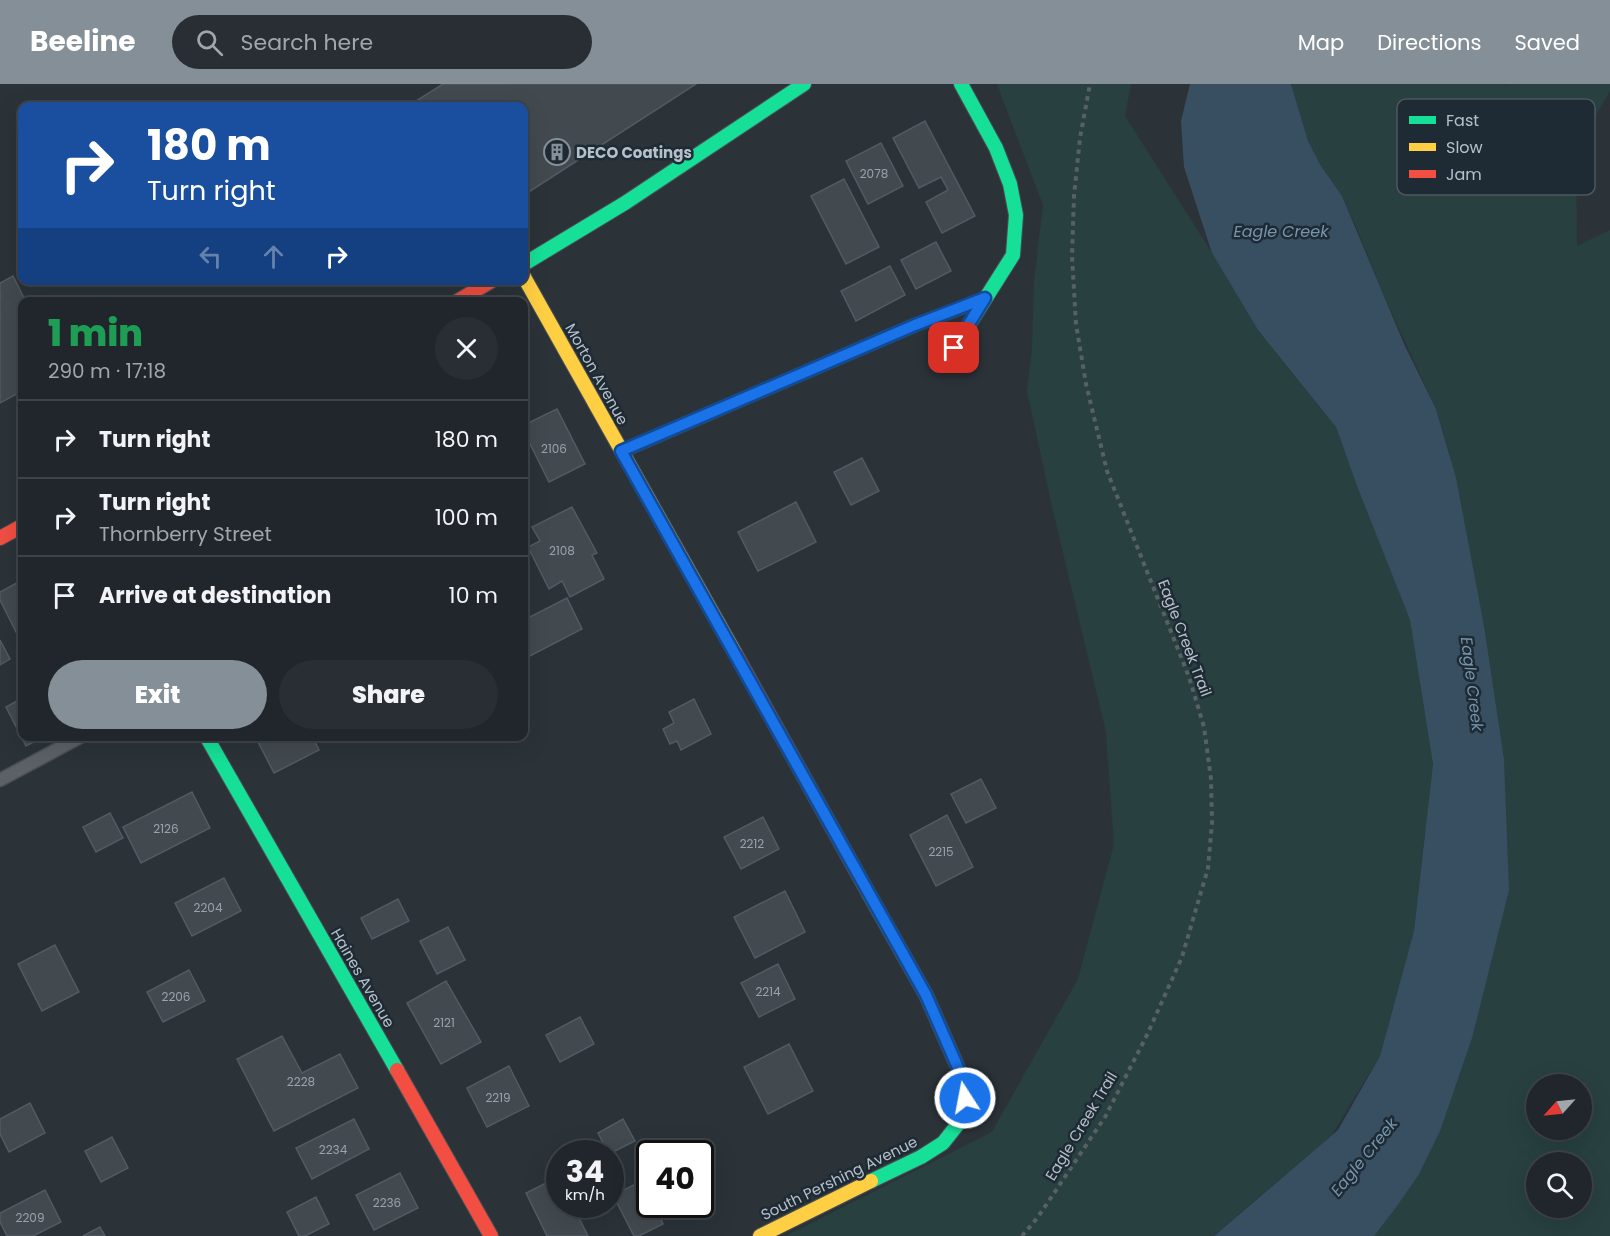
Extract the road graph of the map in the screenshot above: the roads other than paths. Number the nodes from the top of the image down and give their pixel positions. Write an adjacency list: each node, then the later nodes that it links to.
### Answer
1 (804, 84): 3 (street)
2 (961, 84): 7 (street)
3 (528, 262)
4 (528, 284): 9 (street, Morton Avenue)
5 (485, 285): 6 (street)
6 (465, 297)
7 (985, 298): 8 (street); 9 (lane)
8 (944, 364)
9 (621, 451): 15 (street, Morton Avenue)
10 (18, 528): 11 (street)
11 (0, 538)
12 (73, 741): 14 (lane)
13 (209, 741): 16 (street, Haines Avenue)
14 (0, 780)
15 (958, 1124): 17 (street, South Pershing Avenue)
16 (491, 1236)
17 (760, 1236)

